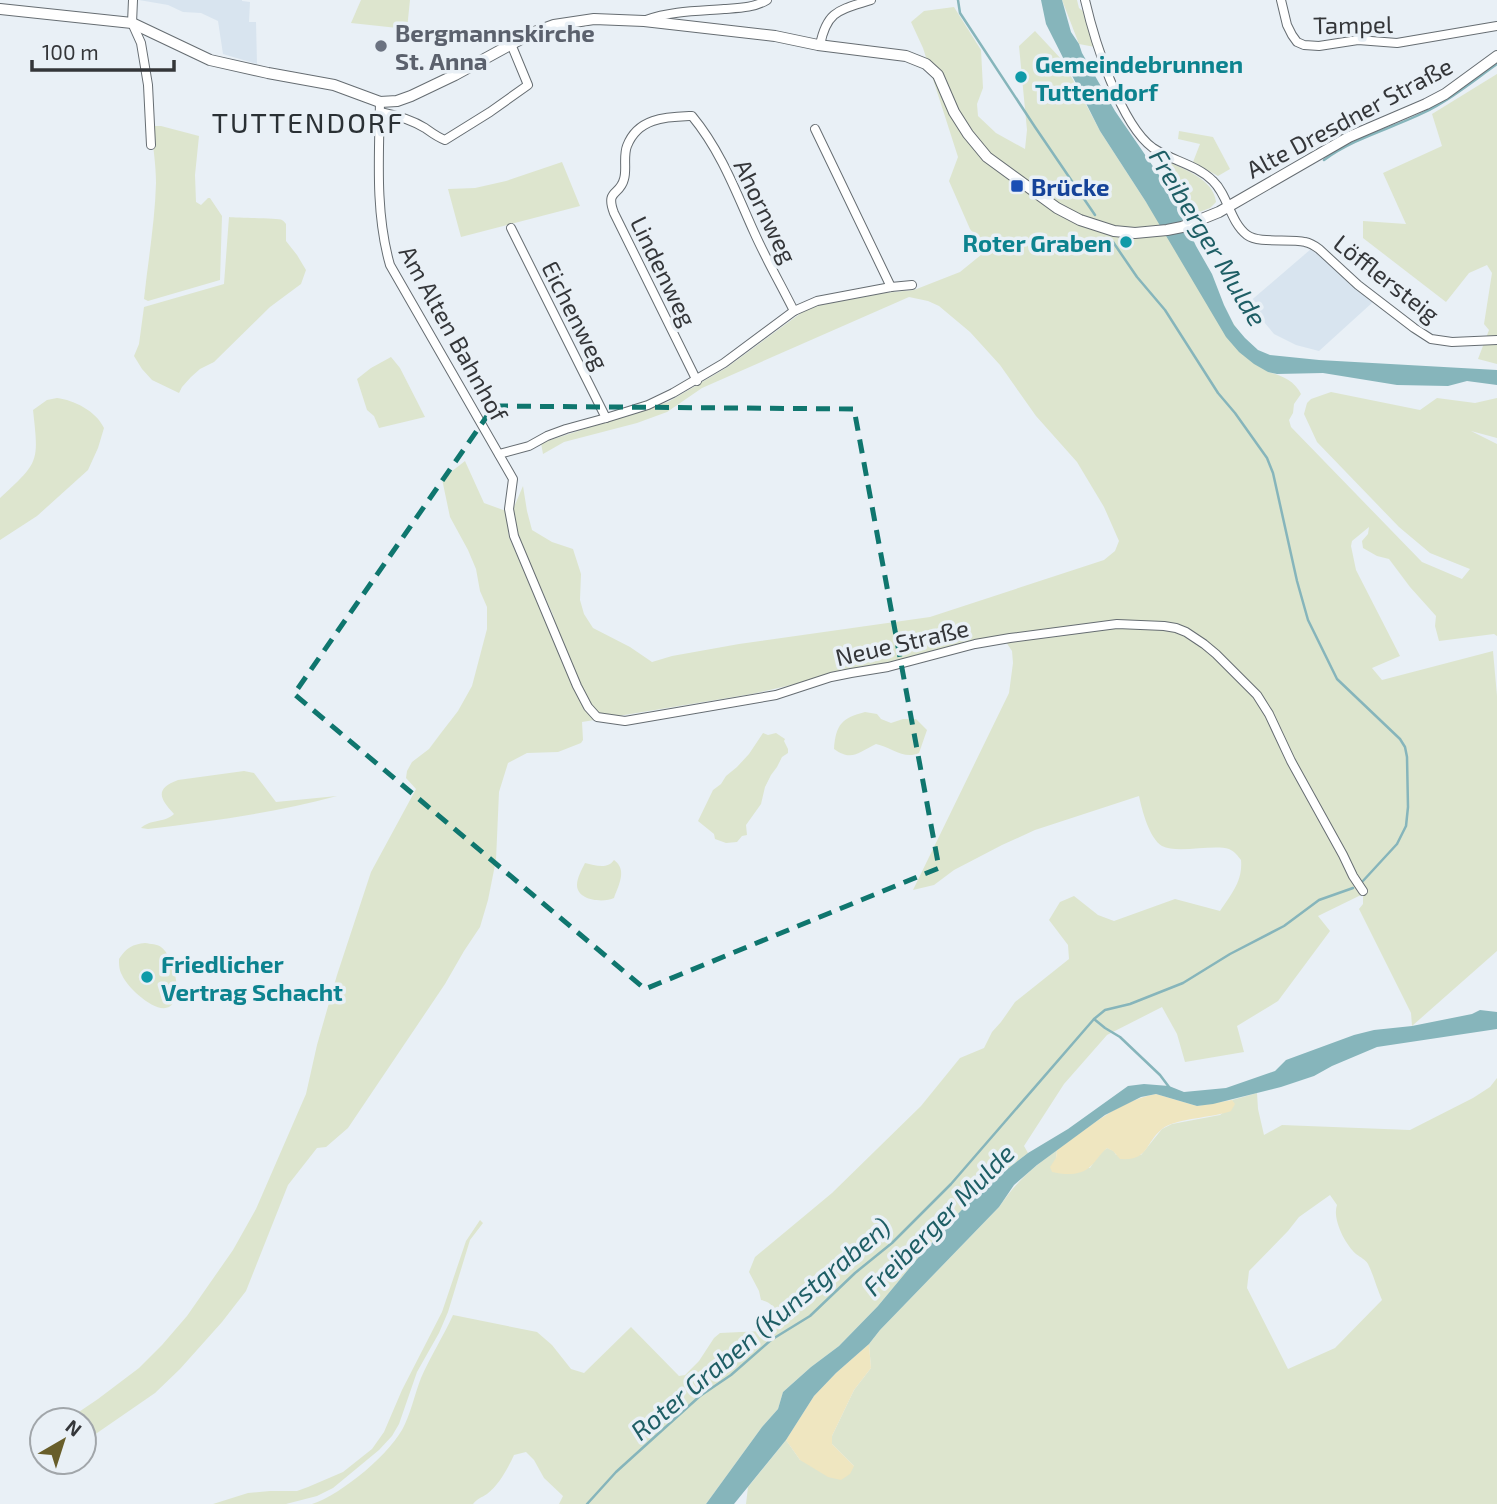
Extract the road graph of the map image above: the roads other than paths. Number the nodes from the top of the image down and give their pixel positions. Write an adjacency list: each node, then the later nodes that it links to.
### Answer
1 (133, 0): 8 (street)
2 (767, 0): 7 (street)
3 (871, 0): 11 (street)
4 (1084, 0): 17 (street, Löfflersteig)
5 (1281, 0): 9 (street, Tampel)
6 (0, 9): 8 (street)
7 (644, 20): 10 (street, Alte Dresdner Straße); 11 (street, Alte Dresdner Straße)
8 (132, 23): 13 (street); 16 (street)
9 (1497, 26)
10 (511, 44): 13 (street, Alte Dresdner Straße); 13 (street)
11 (820, 45): 17 (street, Alte Dresdner Straße)
12 (1497, 56): 17 (street, Alte Dresdner Straße)
13 (380, 107): 25 (street, Am Alten Bahnhof)
14 (702, 129): 21 (street, Ahornweg); 23 (street, Lindenweg)
15 (815, 129): 20 (street)
16 (151, 145)
17 (1229, 206): 22 (street, Löfflersteig)
18 (511, 228): 24 (street, Eichenweg)
19 (912, 285): 20 (street)
20 (891, 287): 21 (street)
21 (794, 310): 23 (street)
22 (1497, 340)
23 (697, 381): 24 (street)
24 (606, 418): 25 (street)
25 (499, 454): 26 (street, Neue Straße)
26 (1363, 891)

